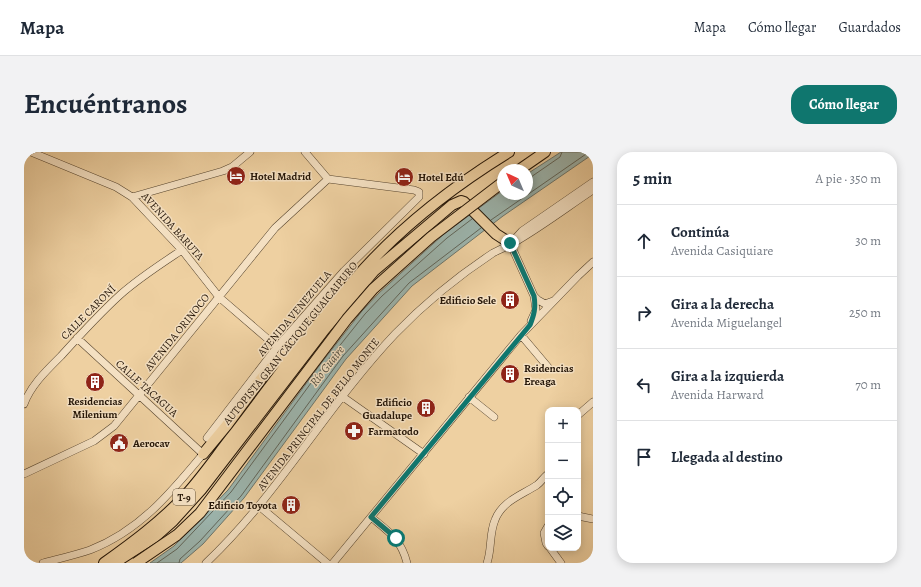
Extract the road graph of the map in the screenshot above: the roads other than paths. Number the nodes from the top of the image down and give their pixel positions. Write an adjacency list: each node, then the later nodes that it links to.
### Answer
1 (31, 152): 11 (street, AVENIDA BARUTA)
2 (250, 152): 11 (street)
3 (305, 152): 7 (street)
4 (509, 152): 18 (highway, AUTOPISTA GRAN CACIQUE GUAICAIPURO / T-9)
5 (545, 152): 6 (highway)
6 (528, 164)
7 (328, 179): 16 (street, AVENIDA ORINOCO); 22 (street, AVENIDA VENEZUELA)
8 (593, 182): 12 (street, AVENIDA PRINCIPAL DE BELLO MONTE)
9 (497, 187): 44 (highway, T-9, bridge)
10 (593, 190): 12 (street, AVENIDA PRINCIPAL DE BELLO MONTE)
11 (132, 197): 13 (street, AVENIDA BARUTA)
12 (510, 243): 15 (street); 25 (street, AVENIDA PRINCIPAL DE BELLO MONTE); 43 (highway)
13 (182, 250): 16 (street, AVENIDA BARUTA); 21 (street, CALLE CARONÍ)
14 (593, 262): 17 (street)
15 (534, 296): 17 (street); 19 (street)
16 (219, 297): 22 (street, AVENIDA BARUTA); 24 (street, AVENIDA ORINOCO)
17 (555, 300): 19 (street)
18 (318, 324): 32 (highway); 42 (highway, AUTOPISTA GRAN CACIQUE GUAICAIPURO / T-9)
19 (530, 325): 20 (street)
20 (521, 335): 23 (street); 26 (street)
21 (77, 338): 24 (street, CALLE TACAGUA); 28 (street, CALLE CARONÍ)
22 (277, 347): 31 (street, AVENIDA VENEZUELA)
23 (548, 367)
24 (139, 396): 32 (street, CALLE TACAGUA); 34 (street, AVENIDA ORINOCO)
25 (343, 397): 33 (street); 36 (street, AVENIDA PRINCIPAL DE BELLO MONTE)
26 (469, 397): 30 (street); 33 (street)
27 (593, 402): 29 (street)
28 (24, 404)
29 (581, 412)
30 (494, 418)
31 (207, 438)
32 (203, 454): 41 (street)
33 (424, 454): 38 (street)
34 (24, 474)
35 (545, 477): 49 (street)
36 (259, 506): 45 (street, AVENIDA PRINCIPAL DE BELLO MONTE); 46 (street)
37 (581, 516): 39 (street)
38 (371, 517): 47 (street); 48 (street)
39 (593, 518)
40 (552, 551): 50 (street)
41 (43, 563)
42 (104, 563)
43 (114, 563)
44 (136, 563)
45 (206, 563)
46 (327, 563)
47 (332, 563)
48 (407, 563)
49 (487, 563)
50 (561, 563)

